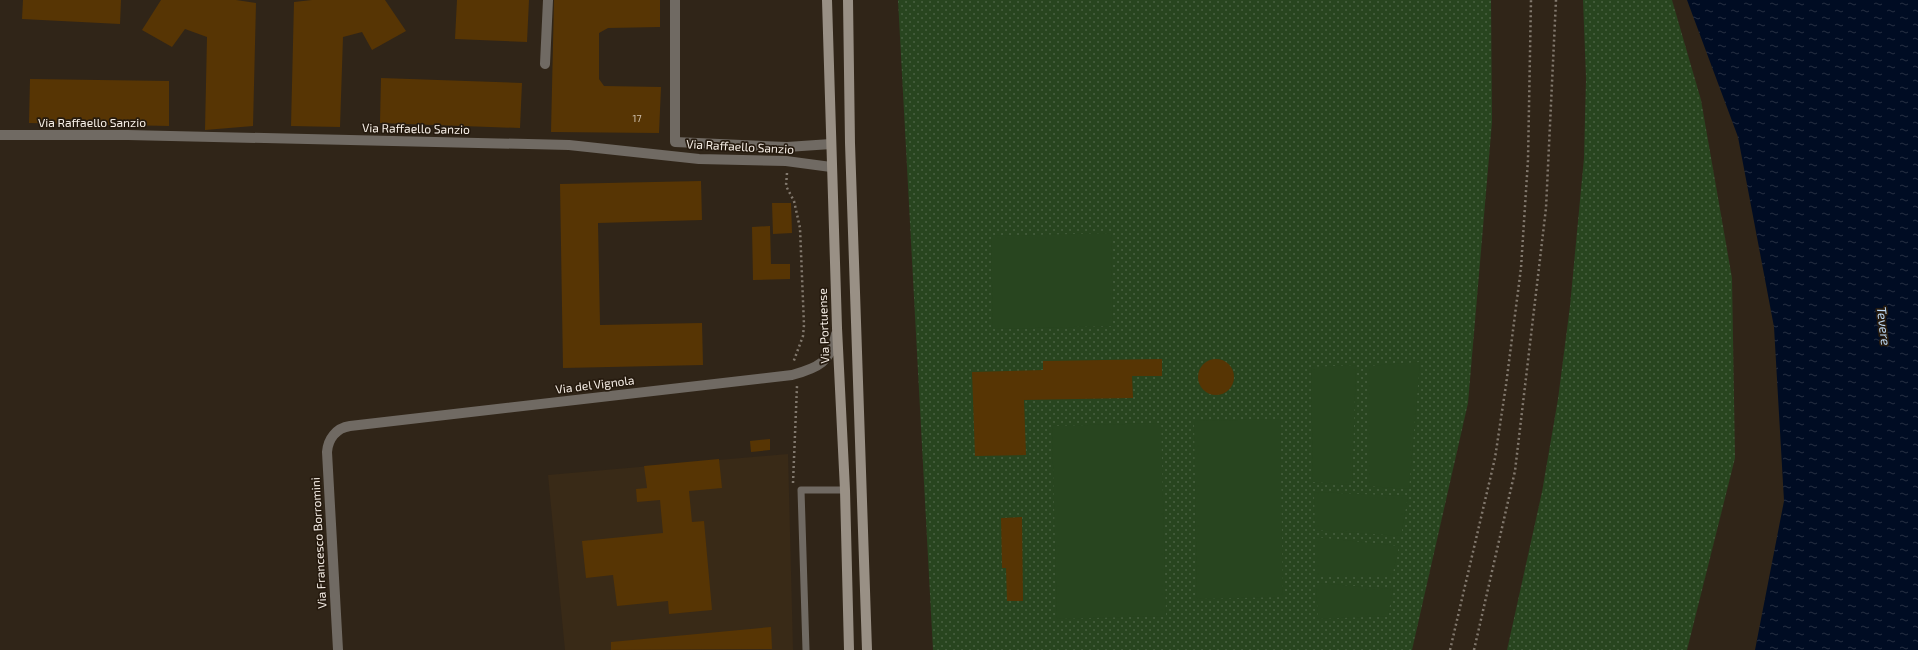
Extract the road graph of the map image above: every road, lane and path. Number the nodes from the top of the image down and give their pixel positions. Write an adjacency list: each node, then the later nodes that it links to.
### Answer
1 (548, 0): 7 (street)
2 (675, 0): 9 (street)
3 (827, 0): 9 (street, Via Portuense)
4 (848, 0): 20 (street)
5 (1530, 0): 21 (path)
6 (1556, 0): 22 (path)
7 (545, 64)
8 (0, 136): 10 (street, Via Raffaello Sanzio)
9 (831, 144): 11 (street, Via Portuense)
10 (786, 161): 11 (street, Via Raffaello Sanzio); 13 (path)
11 (831, 167): 12 (street, Via Portuense)
12 (836, 328): 13 (street, Via del Vignola); 16 (street, Via Portuense)
13 (794, 375): 14 (street, Via del Vignola); 15 (path)
14 (332, 436): 17 (street, Via Francesco Borromini)
15 (793, 488)
16 (845, 490): 18 (lane); 19 (street, Via Portuense)
17 (338, 650)
18 (806, 650)
19 (849, 650)
20 (867, 650)
21 (1450, 650)
22 (1474, 650)

